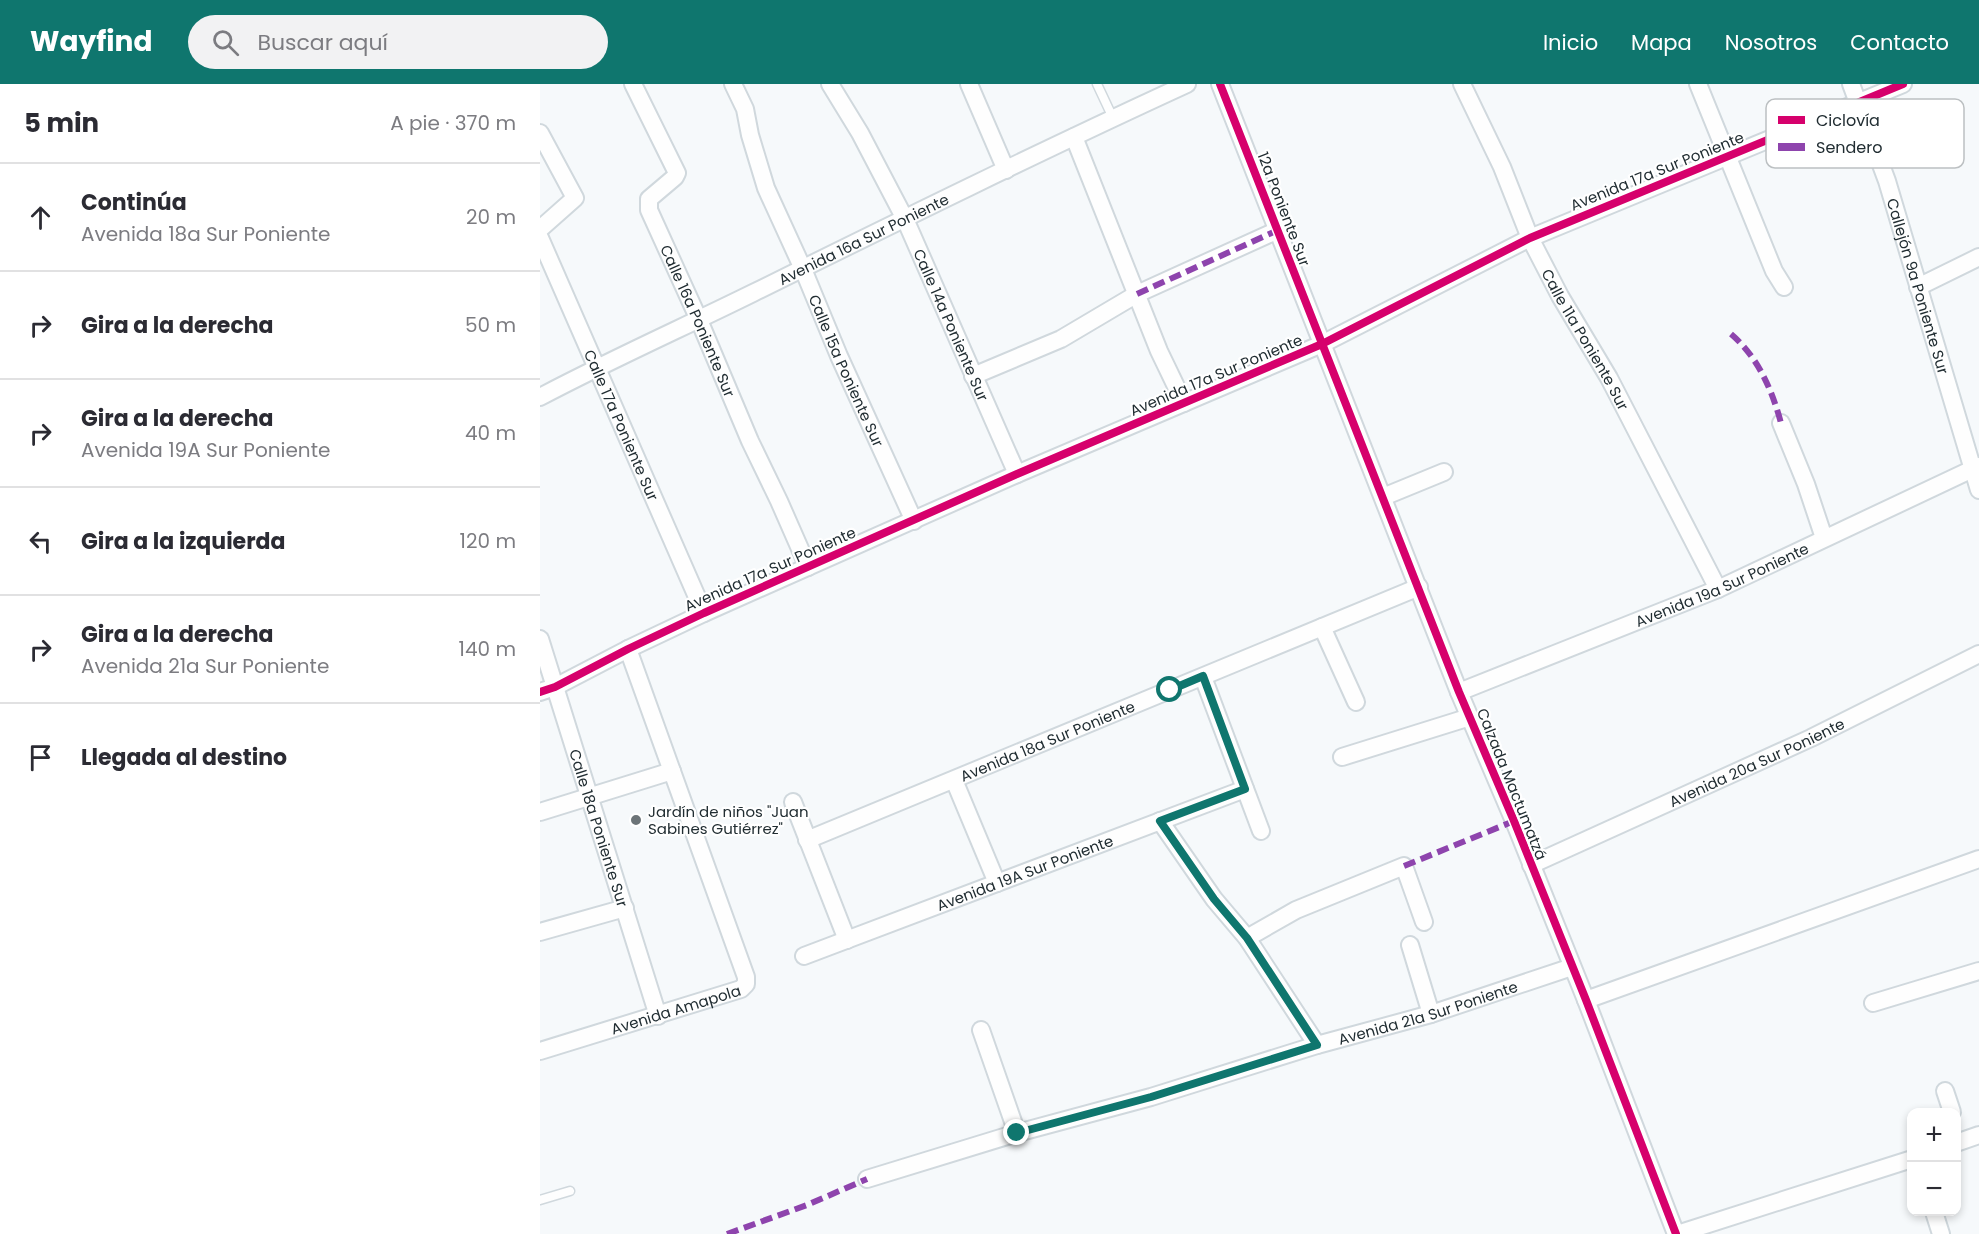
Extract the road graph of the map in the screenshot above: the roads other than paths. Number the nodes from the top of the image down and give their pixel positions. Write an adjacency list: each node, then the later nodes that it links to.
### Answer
1 (633, 84): 31 (street, Calle 16a Poniente Sur)
2 (732, 84): 27 (street, Calle 15a Poniente Sur)
3 (830, 84): 21 (street, Calle 14a Poniente Sur)
4 (969, 84): 20 (street)
5 (1097, 84): 14 (lane)
6 (1187, 84): 14 (street, Avenida 16a Sur Poniente)
7 (1220, 84): 23 (street, 12a Poniente Sur)
8 (1462, 84): 25 (street, Calle 11a Poniente Sur)
9 (1698, 84): 18 (street)
10 (1851, 84): 12 (street, Callejón 9a Poniente Sur)
11 (1903, 84): 13 (street, Avenida 17a Sur Poniente)
12 (1857, 99)
13 (1868, 99)
14 (1113, 118): 16 (street, Avenida 16a Sur Poniente)
15 (540, 133): 22 (street)
16 (1074, 137): 20 (street, Avenida 16a Sur Poniente); 30 (street)
17 (1766, 141): 18 (street, Avenida 17a Sur Poniente)
18 (1727, 157): 25 (street, Avenida 17a Sur Poniente); 28 (street)
19 (1882, 168): 29 (street, Callejón 9a Poniente Sur)
20 (1006, 170): 21 (street, Avenida 16a Sur Poniente)
21 (905, 219): 27 (street, Avenida 16a Sur Poniente); 34 (street, Calle 14a Poniente Sur)
22 (540, 229)
23 (1278, 230): 30 (street); 32 (street, 12a Poniente Sur)
24 (540, 238): 33 (street, Calle 17a Poniente Sur)
25 (1530, 238): 32 (street, Avenida 17a Sur Poniente); 47 (street, Calle 11a Poniente Sur)
26 (1979, 257): 29 (street)
27 (802, 269): 31 (street, Avenida 16a Sur Poniente); 43 (street, Calle 15a Poniente Sur)
28 (1784, 287)
29 (1918, 287): 38 (street, Callejón 9a Poniente Sur)
30 (1137, 294): 34 (street); 36 (street)
31 (699, 320): 33 (street, Avenida 16a Sur Poniente); 45 (street, Calle 16a Poniente Sur)
32 (1322, 344): 36 (street, Avenida 17a Sur Poniente); 42 (street, Calzada Mactumatzá)
33 (595, 367): 35 (street, Avenida 16a Sur Poniente); 48 (street, Calle 17a Poniente Sur)
34 (973, 376): 40 (street, Calle 14a Poniente Sur)
35 (540, 396)
36 (1184, 403): 40 (street, Avenida 17a Sur Poniente)
37 (1781, 423): 44 (street)
38 (1976, 467): 41 (street, Callejón 9a Poniente Sur); 44 (street, Avenida 19a Sur Poniente)
39 (1444, 472): 42 (street)
40 (1017, 474): 43 (street, Avenida 17a Sur Poniente)
41 (1979, 490)
42 (1383, 496): 46 (street, Calzada Mactumatzá)
43 (914, 521): 45 (street, Avenida 17a Sur Poniente)
44 (1824, 538): 47 (street, Avenida 19a Sur Poniente)
45 (808, 567): 48 (street, Avenida 17a Sur Poniente)
46 (1419, 587): 49 (street, Avenida 18a Sur Poniente); 55 (street, Calzada Mactumatzá)
47 (1718, 589): 55 (street, Avenida 19a Sur Poniente)
48 (704, 613): 51 (street, Avenida 17a Sur Poniente)
49 (1322, 627): 53 (street, Avenida 18a Sur Poniente); 56 (street)
50 (540, 639): 54 (street, Calle 18a Poniente Sur)
51 (628, 649): 54 (street, Avenida 17a Sur Poniente); 59 (street, Avenida Amapola)
52 (1979, 654): 69 (street, Avenida 20a Sur Poniente)
53 (1203, 676): 60 (street, Avenida 18a Sur Poniente); 61 (street)
54 (548, 689): 62 (street, Calle 18a Poniente Sur)
55 (1459, 692): 57 (street, Calzada Mactumatzá)
56 (1356, 702)
57 (1470, 717): 58 (street); 69 (street, Calzada Mactumatzá)
58 (1342, 757)
59 (672, 771): 62 (street); 83 (street, Avenida Amapola)
60 (954, 780): 67 (street, Avenida 18a Sur Poniente); 70 (street)
61 (1245, 789): 65 (street, Avenida 19A Sur Poniente); 66 (street)
62 (590, 798): 64 (street); 71 (street, Calle 18a Poniente Sur)
63 (793, 802): 67 (street)
64 (540, 812)
65 (1160, 821): 70 (street, Avenida 19A Sur Poniente); 74 (street)
66 (1261, 831)
67 (807, 840): 75 (street)
68 (1979, 859): 80 (street)
69 (1531, 865): 78 (street, Calzada Mactumatzá)
70 (997, 883): 75 (street, Avenida 19A Sur Poniente)
71 (624, 908): 73 (street); 83 (street, Calle 18a Poniente Sur)
72 (1424, 922): 74 (street)
73 (540, 932)
74 (1247, 938): 85 (street)
75 (847, 940): 77 (street, Avenida 19A Sur Poniente)
76 (1410, 945): 82 (street)
77 (804, 956)
78 (1572, 967): 80 (street, Calzada Mactumatzá); 82 (street, Avenida 21a Sur Poniente)
79 (1979, 971): 81 (street)
80 (1586, 1000): 97 (street, Calzada Mactumatzá)
81 (1873, 1003)
82 (1431, 1014): 85 (street, Avenida 21a Sur Poniente)
83 (658, 1016): 86 (street, Avenida Amapola)
84 (981, 1030): 89 (street)
85 (1317, 1045): 89 (street, Avenida 21a Sur Poniente)
86 (540, 1051)
87 (1945, 1091): 88 (street)
88 (1950, 1108)
89 (1017, 1133): 93 (street, Avenida 21a Sur Poniente)
90 (1979, 1135): 91 (street)
91 (1961, 1137)
92 (1907, 1160): 97 (street)
93 (867, 1179)
94 (570, 1191): 95 (lane)
95 (540, 1200)
96 (1935, 1216): 98 (street)
97 (1676, 1234)
98 (1941, 1234)

